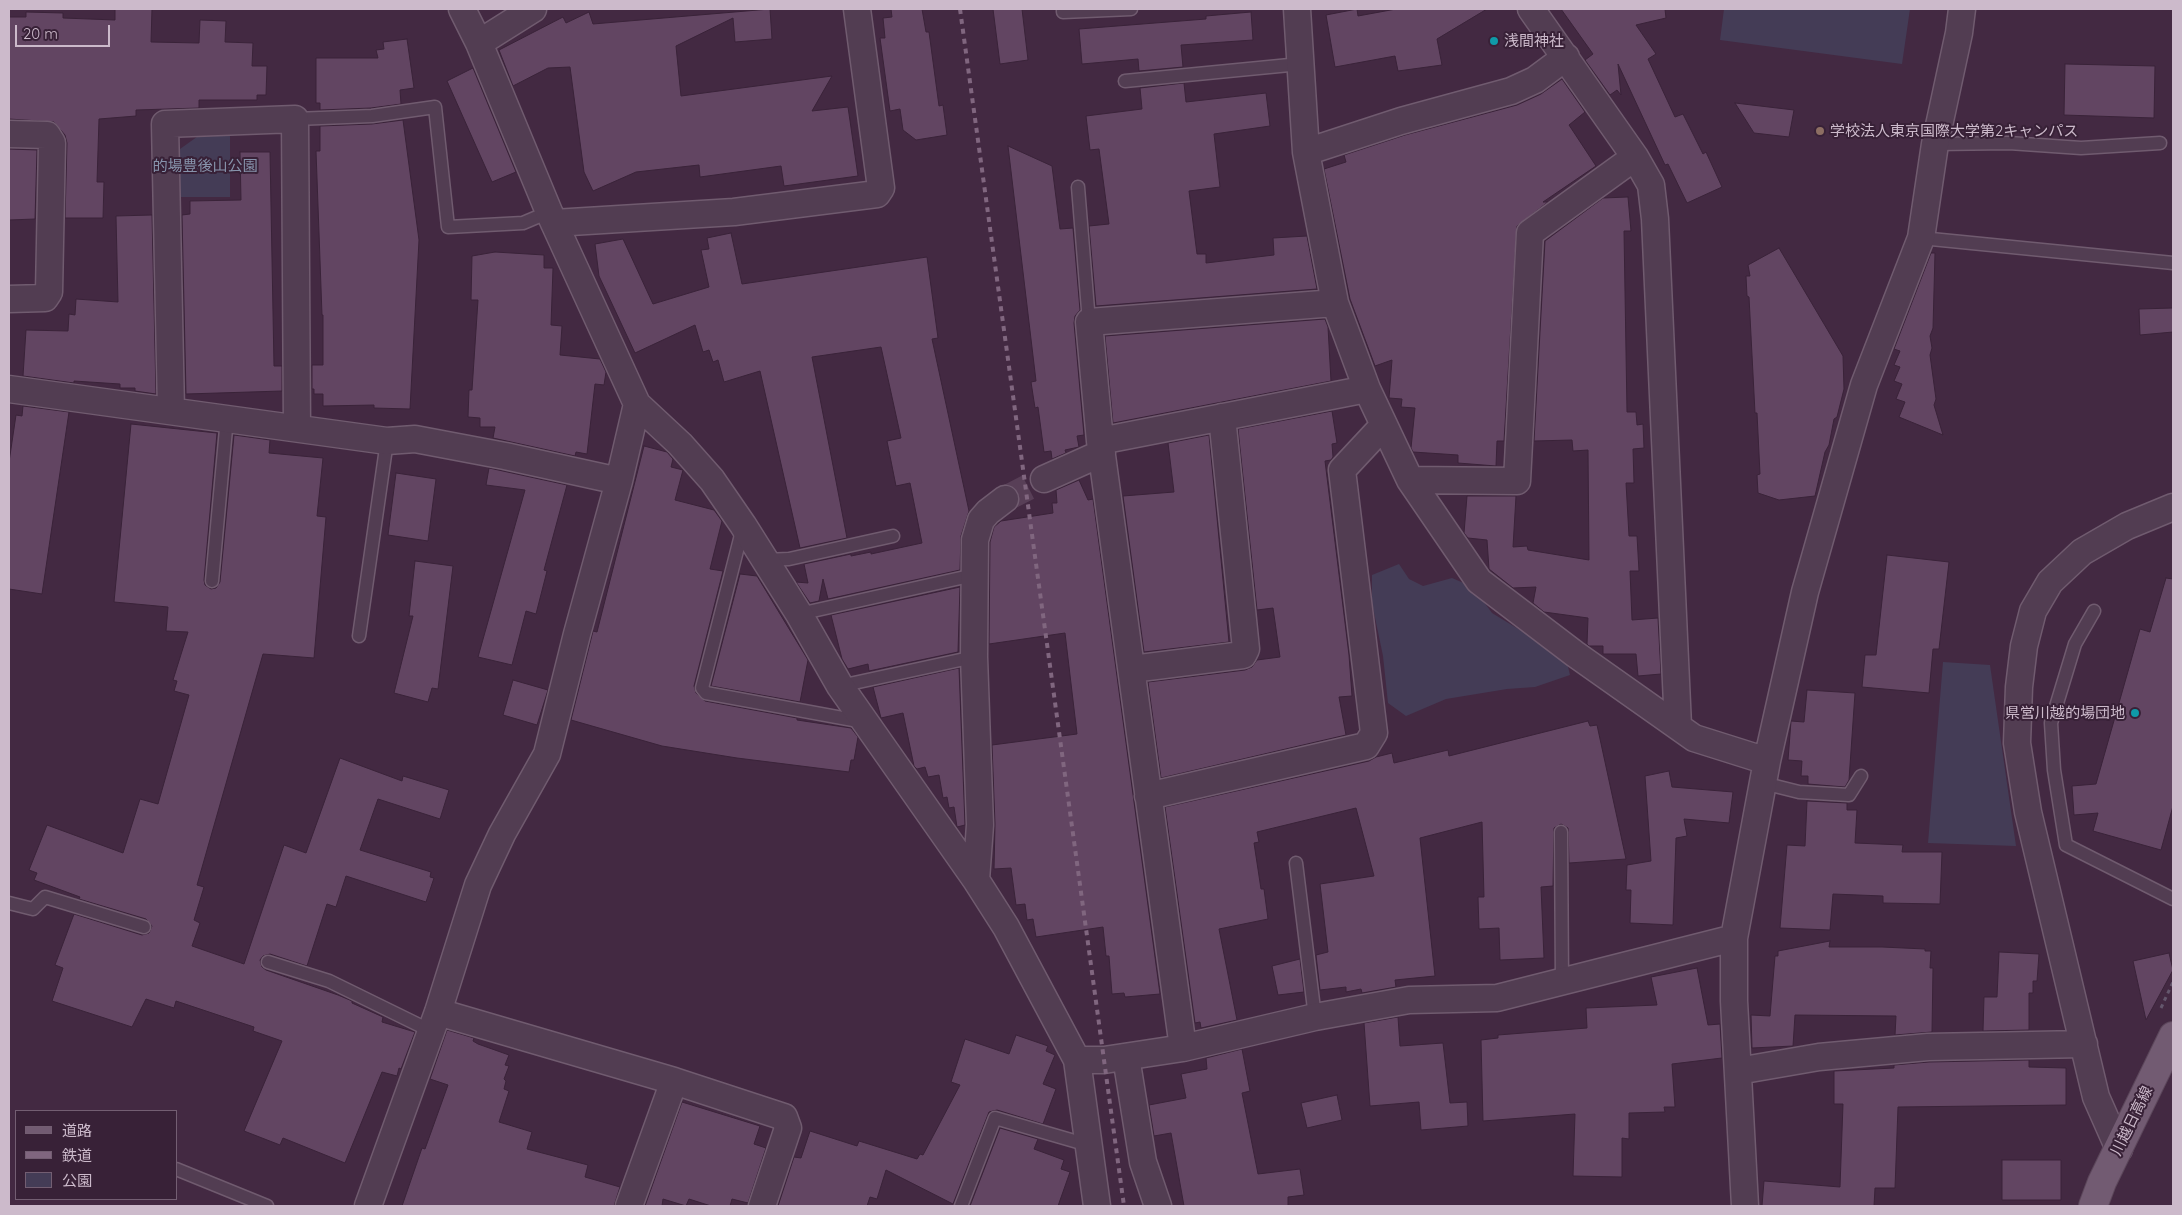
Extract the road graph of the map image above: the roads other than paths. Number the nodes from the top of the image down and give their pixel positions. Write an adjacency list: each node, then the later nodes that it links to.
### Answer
1 (462, 9): 9 (street)
2 (533, 9): 9 (street)
3 (857, 9): 20 (street)
4 (1063, 9): 5 (lane)
5 (1131, 9)
6 (1297, 9): 11 (street)
7 (1531, 9): 10 (street)
8 (1962, 9): 16 (street)
9 (479, 43): 20 (street)
10 (1566, 57): 17 (street); 18 (street)
11 (1300, 64): 12 (lane); 17 (street)
12 (1125, 81)
13 (296, 119): 20 (lane); 29 (street); 33 (street)
14 (9, 134): 23 (street)
15 (2160, 143): 16 (lane)
16 (1935, 144): 21 (street)
17 (1306, 152): 24 (street)
18 (1635, 157): 37 (street); 53 (street)
19 (1078, 187): 25 (lane)
20 (552, 218): 28 (street)
21 (1921, 238): 22 (lane); 54 (street)
22 (2173, 263)
23 (9, 299)
24 (1335, 303): 25 (street); 27 (street)
25 (1089, 322): 35 (street)
26 (9, 389): 29 (street)
27 (1367, 389): 30 (street); 32 (street)
28 (637, 404): 38 (street); 41 (street)
29 (172, 411): 31 (street)
30 (1222, 416): 35 (street); 50 (street)
31 (227, 418): 33 (street); 45 (lane)
32 (1384, 425): 37 (street); 56 (street)
33 (297, 428): 34 (street)
34 (387, 440): 38 (street); 48 (lane)
35 (1101, 447): 36 (street); 50 (street)
36 (1044, 479)
37 (1410, 480): 53 (street)
38 (619, 482): 67 (street)
39 (1005, 500): 44 (street)
40 (2173, 507): 69 (street)
41 (743, 525): 43 (street); 52 (lane)
42 (893, 536): 43 (lane)
43 (765, 560): 47 (street)
44 (974, 575): 47 (lane); 49 (street)
45 (212, 581)
46 (2094, 611): 60 (lane)
47 (799, 614): 51 (street)
48 (359, 636)
49 (974, 657): 51 (lane); 59 (street)
50 (1132, 669): 56 (street)
51 (840, 686): 52 (street)
52 (864, 722): 59 (street)
53 (1678, 726): 54 (street)
54 (1765, 772): 55 (lane); 63 (street)
55 (1861, 776)
56 (1148, 796): 70 (street)
57 (1561, 832): 65 (lane)
58 (1296, 863): 66 (lane)
59 (976, 880): 72 (street)
60 (2173, 899)
61 (9, 903): 62 (lane)
62 (144, 927)
63 (1734, 938): 65 (street); 73 (street)
64 (268, 962): 67 (lane)
65 (1562, 983): 66 (street)
66 (1315, 1018): 70 (street)
67 (434, 1021): 74 (street); 79 (street)
68 (2173, 1036): 76 (main road, 川越日高線)
69 (2084, 1044): 73 (street); 76 (street)
70 (1183, 1048): 71 (street)
71 (1126, 1057): 72 (street); 84 (street)
72 (1077, 1060): 75 (street)
73 (1738, 1071): 85 (street)
74 (674, 1081): 80 (street); 81 (street)
75 (1088, 1145): 82 (lane); 83 (street)
76 (2118, 1148): 86 (main road, 川越日高線)
77 (178, 1169): 78 (lane)
78 (266, 1206)
79 (368, 1206)
80 (629, 1206)
81 (762, 1206)
82 (960, 1206)
83 (1097, 1206)
84 (1158, 1206)
85 (1745, 1206)
86 (2093, 1206)

